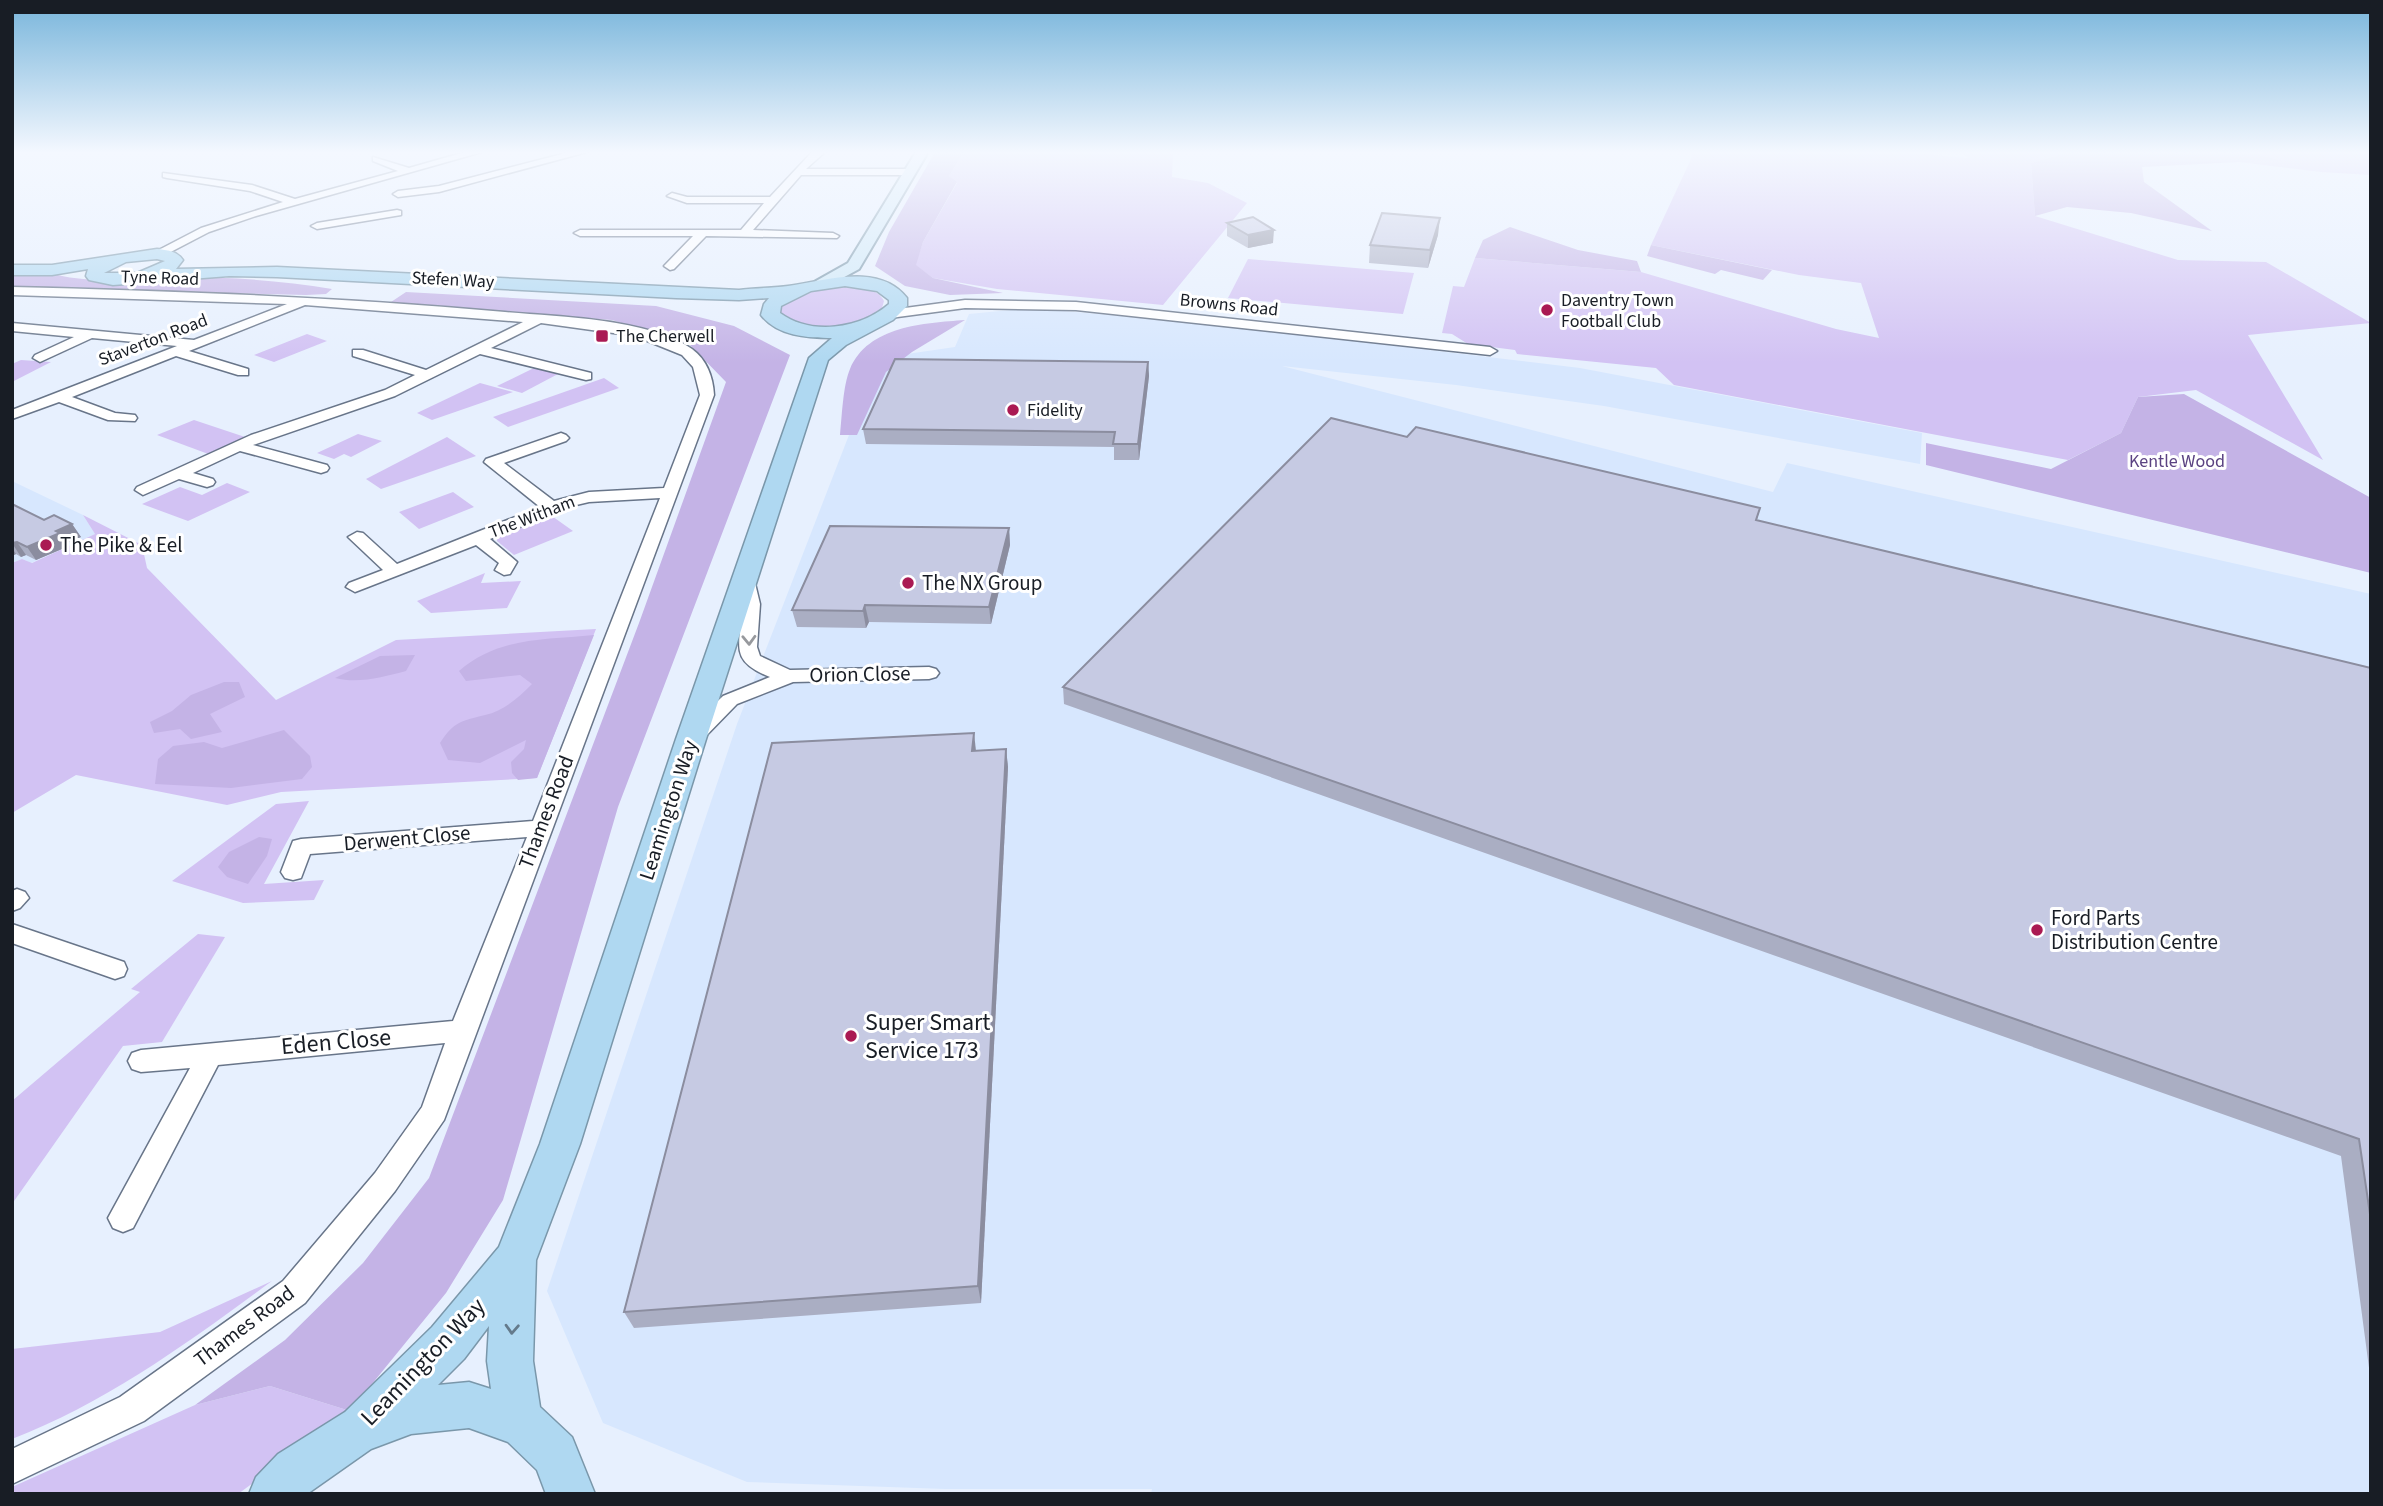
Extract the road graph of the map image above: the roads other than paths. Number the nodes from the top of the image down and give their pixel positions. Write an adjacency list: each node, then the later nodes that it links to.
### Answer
1 (230, 222): 12 (street)
2 (340, 222): 6 (street)
3 (396, 222): 7 (street)
4 (754, 222): 10 (street)
5 (880, 222): 16 (main road)
6 (317, 226)
7 (396, 227)
8 (580, 233): 9 (street)
9 (703, 233): 10 (street); 15 (street)
10 (744, 233): 11 (street)
11 (833, 236)
12 (157, 254): 13 (highway); 14 (highway, Stefen Way)
13 (120, 260): 18 (highway); 20 (highway)
14 (175, 260): 19 (highway, Stefen Way); 21 (highway)
15 (670, 266)
16 (854, 266): 22 (main road); 23 (main road)
17 (12, 270): 18 (highway)
18 (52, 270): 20 (highway)
19 (229, 271): 21 (highway, Stefen Way); 26 (highway, Stefen Way)
20 (95, 275): 21 (highway, Stefen Way)
21 (146, 276)
22 (869, 283): 23 (highway); 27 (highway)
23 (821, 284): 24 (highway)
24 (793, 291): 26 (highway); 32 (highway)
25 (12, 292): 28 (street, Tyne Road)
26 (676, 293): 32 (highway)
27 (895, 295): 29 (street, Browns Road); 30 (highway)
28 (307, 301): 31 (street, Thames Road); 37 (street, Staverton Road)
29 (965, 304): 30 (street, Browns Road); 39 (street, Browns Road)
30 (890, 314): 33 (highway)
31 (539, 320): 38 (street); 56 (street, Thames Road)
32 (777, 323): 35 (highway)
33 (870, 324): 35 (highway); 43 (highway)
34 (12, 327): 36 (street)
35 (797, 330): 43 (highway)
36 (90, 334): 37 (street); 42 (street)
37 (197, 344): 40 (street, Staverton Road)
38 (477, 349): 45 (street); 46 (street)
39 (1490, 351)
40 (176, 352): 44 (street); 47 (street, Staverton Road)
41 (358, 353): 45 (street)
42 (40, 358)
43 (820, 358): 62 (highway, Leamington Way)
44 (243, 372)
45 (428, 375): 51 (street)
46 (586, 376)
47 (60, 397): 48 (street, Staverton Road); 49 (street)
48 (12, 415)
49 (130, 418)
50 (561, 438): 57 (street)
51 (239, 446): 52 (street); 53 (street)
52 (321, 468)
53 (178, 474): 54 (street); 55 (street)
54 (207, 482)
55 (143, 490)
56 (670, 493): 57 (street, The Witham); 67 (street, Thames Road)
57 (551, 507): 59 (street, The Witham)
58 (357, 537): 61 (street)
59 (478, 538): 60 (street, The Witham); 61 (street, The Witham)
60 (504, 570)
61 (395, 571): 63 (street, The Witham)
62 (745, 579): 65 (street, Orion Close, one-way to 65); 66 (highway, Leamington Way)
63 (355, 587)
64 (929, 673): 65 (street, Orion Close)
65 (790, 676): 66 (street, Orion Close)
66 (691, 739): 75 (highway, Leamington Way)
67 (540, 828): 68 (street, Derwent Close); 71 (street, Thames Road)
68 (293, 872)
69 (12, 933): 70 (street)
70 (115, 969)
71 (462, 1031): 72 (street, Eden Close); 78 (street, Thames Road)
72 (210, 1055): 73 (street, Eden Close); 74 (street)
73 (141, 1061)
74 (123, 1218)
75 (516, 1261): 76 (highway, Leamington Way, one-way to 76); 77 (highway, Leamington Way)
76 (519, 1421): 77 (highway); 79 (highway)
77 (357, 1432): 80 (highway)
78 (12, 1467)
79 (575, 1490)
80 (273, 1494)

